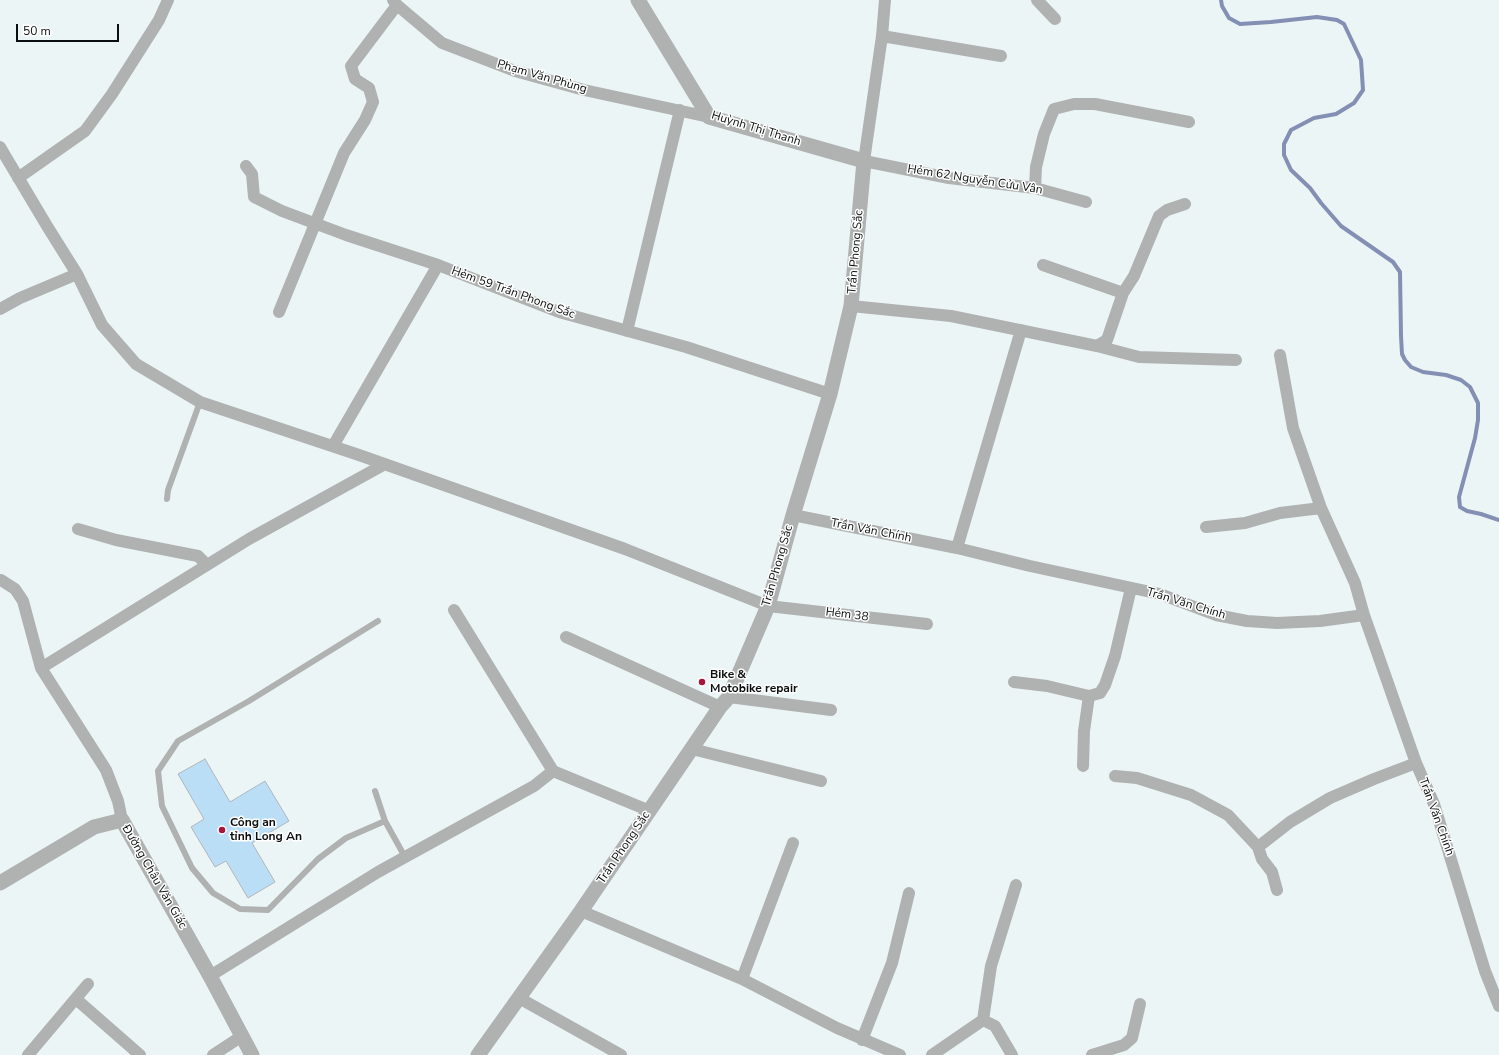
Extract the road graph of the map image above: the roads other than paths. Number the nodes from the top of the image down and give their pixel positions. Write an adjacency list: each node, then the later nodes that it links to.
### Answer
1 (168, 0): 15 (street)
2 (638, 0): 10 (street, Huỳnh Thị Thanh)
3 (1037, 0): 6 (street)
4 (884, 1): 7 (street, Trần Phong Sắc)
5 (395, 3): 9 (street, Phạm Văn Phùng); 19 (street)
6 (1055, 19)
7 (882, 36): 8 (street); 13 (street, Trần Phong Sắc)
8 (1001, 56)
9 (680, 110): 10 (street, Phạm Văn Phùng); 28 (street)
10 (709, 117): 13 (street, Huỳnh Thị Thanh)
11 (1189, 122): 16 (street)
12 (0, 147): 15 (street, Hẻm 38)
13 (864, 161): 16 (street, Hẻm 62 Nguyễn Cửu Vân); 24 (street, Trần Phong Sắc)
14 (246, 166): 19 (street, Hẻm 59 Trần Phong Sắc)
15 (18, 178): 22 (street, Hẻm 38)
16 (1035, 188): 17 (street, Hẻm 62 Nguyễn Cửu Vân)
17 (1086, 202)
18 (1185, 204): 23 (street)
19 (315, 223): 20 (street, Hẻm 59 Trần Phong Sắc); 26 (street)
20 (438, 265): 28 (street, Hẻm 59 Trần Phong Sắc); 34 (street)
21 (1043, 265): 23 (street)
22 (77, 274): 25 (street); 33 (street, Hẻm 38)
23 (1123, 293): 29 (street)
24 (851, 306): 27 (street); 32 (street, Trần Phong Sắc)
25 (0, 309)
26 (278, 312)
27 (1021, 330): 29 (street); 41 (street)
28 (627, 331): 32 (street, Hẻm 59 Trần Phong Sắc)
29 (1097, 346): 31 (street)
30 (1280, 355): 37 (street)
31 (1236, 360)
32 (830, 394): 38 (street, Trần Phong Sắc)
33 (200, 402): 34 (street, Hẻm 38); 36 (lane)
34 (334, 446): 35 (street, Hẻm 38)
35 (385, 464): 42 (street); 45 (street, Hẻm 38)
36 (167, 499)
37 (1321, 508): 39 (street); 47 (street)
38 (793, 515): 41 (street, Trần Văn Chính); 45 (street, Trần Phong Sắc)
39 (1206, 527)
40 (78, 529): 42 (street)
41 (957, 548): 44 (street, Trần Văn Chính)
42 (207, 565): 51 (street)
43 (0, 580): 51 (street)
44 (1132, 588): 47 (street, Trần Văn Chính); 53 (street)
45 (768, 606): 49 (street, Hẻm 38); 54 (street, Trần Phong Sắc)
46 (454, 610): 59 (street)
47 (1364, 615): 57 (street, Trần Văn Chính)
48 (378, 621): 65 (lane)
49 (927, 624)
50 (566, 637): 54 (street)
51 (41, 668): 64 (street)
52 (1014, 682): 53 (street)
53 (1089, 696): 58 (street)
54 (724, 702): 55 (street); 56 (street, Trần Phong Sắc)
55 (831, 710)
56 (692, 749): 61 (street); 63 (street, Trần Phong Sắc)
57 (1416, 764): 67 (street); 80 (street, Trần Văn Chính)
58 (1083, 766)
59 (553, 770): 63 (street); 68 (street)
60 (1115, 776): 67 (street)
61 (821, 781)
62 (375, 791): 65 (lane)
63 (650, 811): 73 (street, Trần Phong Sắc)
64 (122, 820): 69 (street, Đường Châu Văn Giác); 74 (street, Đường Châu Văn Giác)
65 (385, 820): 68 (lane)
66 (793, 843): 75 (street)
67 (1258, 847): 71 (street)
68 (405, 857): 74 (street)
69 (0, 883)
70 (1016, 885): 81 (street)
71 (1277, 890)
72 (909, 893): 83 (street)
73 (581, 911): 75 (street); 77 (street, Trần Phong Sắc)
74 (210, 976): 82 (street, Đường Châu Văn Giác)
75 (742, 979): 83 (street)
76 (88, 984): 78 (street)
77 (519, 998): 88 (street, Trần Phong Sắc); 89 (street)
78 (76, 999): 84 (street); 85 (street)
79 (1140, 1004): 93 (street)
80 (1499, 1006)
81 (983, 1020): 91 (street); 92 (street)
82 (242, 1036): 86 (street); 87 (street, Đường Châu Văn Giác)
83 (862, 1040): 90 (street)
84 (28, 1055)
85 (140, 1055)
86 (213, 1055)
87 (252, 1055)
88 (478, 1055)
89 (621, 1055)
90 (900, 1055)
91 (932, 1055)
92 (1012, 1055)
93 (1092, 1055)

